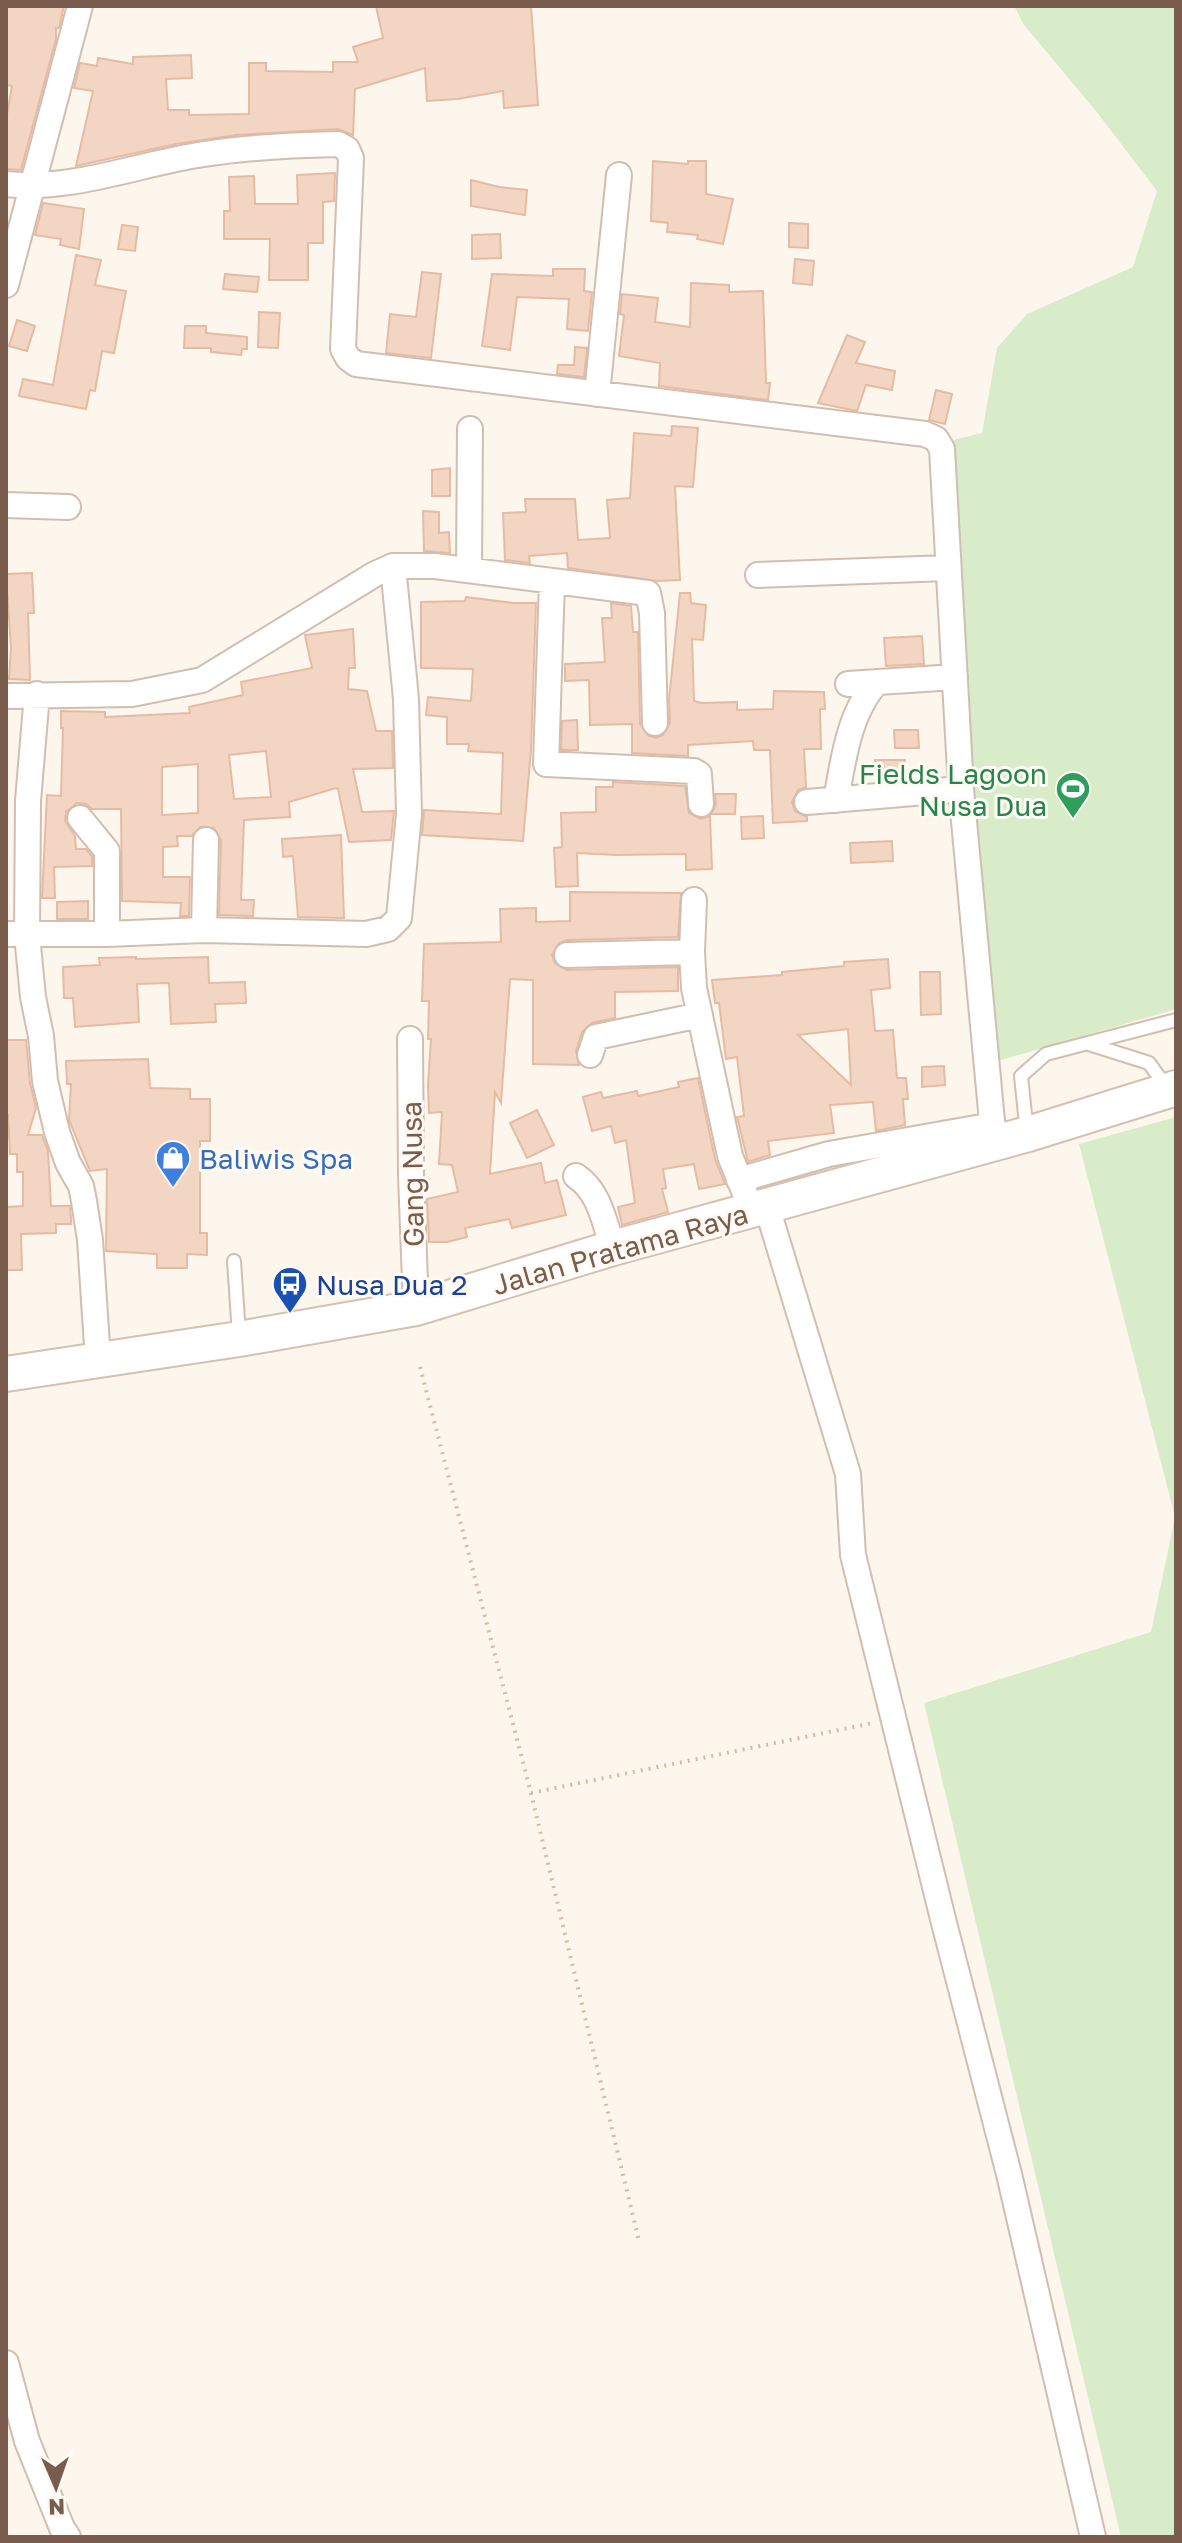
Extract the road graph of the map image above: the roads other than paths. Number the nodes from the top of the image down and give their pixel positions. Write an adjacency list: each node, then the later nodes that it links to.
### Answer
1 (80, 6): 4 (street)
2 (619, 175): 6 (street)
3 (6, 184): 4 (street)
4 (33, 187): 5 (street); 6 (street)
5 (6, 285)
6 (597, 394): 11 (street)
7 (470, 429): 12 (street)
8 (6, 505): 9 (street)
9 (68, 507)
10 (393, 566): 12 (street); 18 (street); 28 (street)
11 (948, 568): 13 (street); 15 (street)
12 (469, 570): 14 (street)
13 (758, 575)
14 (552, 582): 20 (street); 24 (street)
15 (955, 677): 16 (street); 21 (street)
16 (877, 682): 17 (street); 22 (street)
17 (848, 684)
18 (37, 694): 19 (street); 30 (street)
19 (6, 696)
20 (655, 723)
21 (961, 789): 22 (street); 39 (street)
22 (836, 800): 23 (street)
23 (807, 802)
24 (701, 804)
25 (80, 818): 29 (street)
26 (206, 840): 28 (street)
27 (694, 900): 31 (street)
28 (204, 930): 29 (street)
29 (107, 934): 30 (street)
30 (16, 935): 48 (street)
31 (692, 952): 32 (street); 33 (street)
32 (567, 955)
33 (700, 1015): 37 (street); 42 (street)
34 (1176, 1020): 36 (lane)
35 (410, 1039): 46 (street, Gang Nusa)
36 (1087, 1044): 38 (lane); 40 (lane)
37 (590, 1055)
38 (1172, 1090): 40 (main road, Jalan Pratama Raya)
39 (993, 1134): 40 (main road, Jalan Pratama Raya); 42 (street); 43 (main road, Jalan Pratama Raya)
40 (1028, 1134)
41 (576, 1176): 44 (street)
42 (739, 1180): 43 (street)
43 (760, 1209): 44 (main road, Jalan Pratama Raya); 52 (street)
44 (613, 1248): 46 (main road, Jalan Pratama Raya)
45 (234, 1261): 47 (lane)
46 (416, 1308): 47 (main road, Jalan Pratama Raya)
47 (239, 1339): 48 (main road, Jalan Pratama Raya)
48 (98, 1361): 49 (main road, Jalan Pratama Raya)
49 (6, 1374)
50 (6, 2363): 51 (street)
51 (68, 2537)
52 (1093, 2537)

